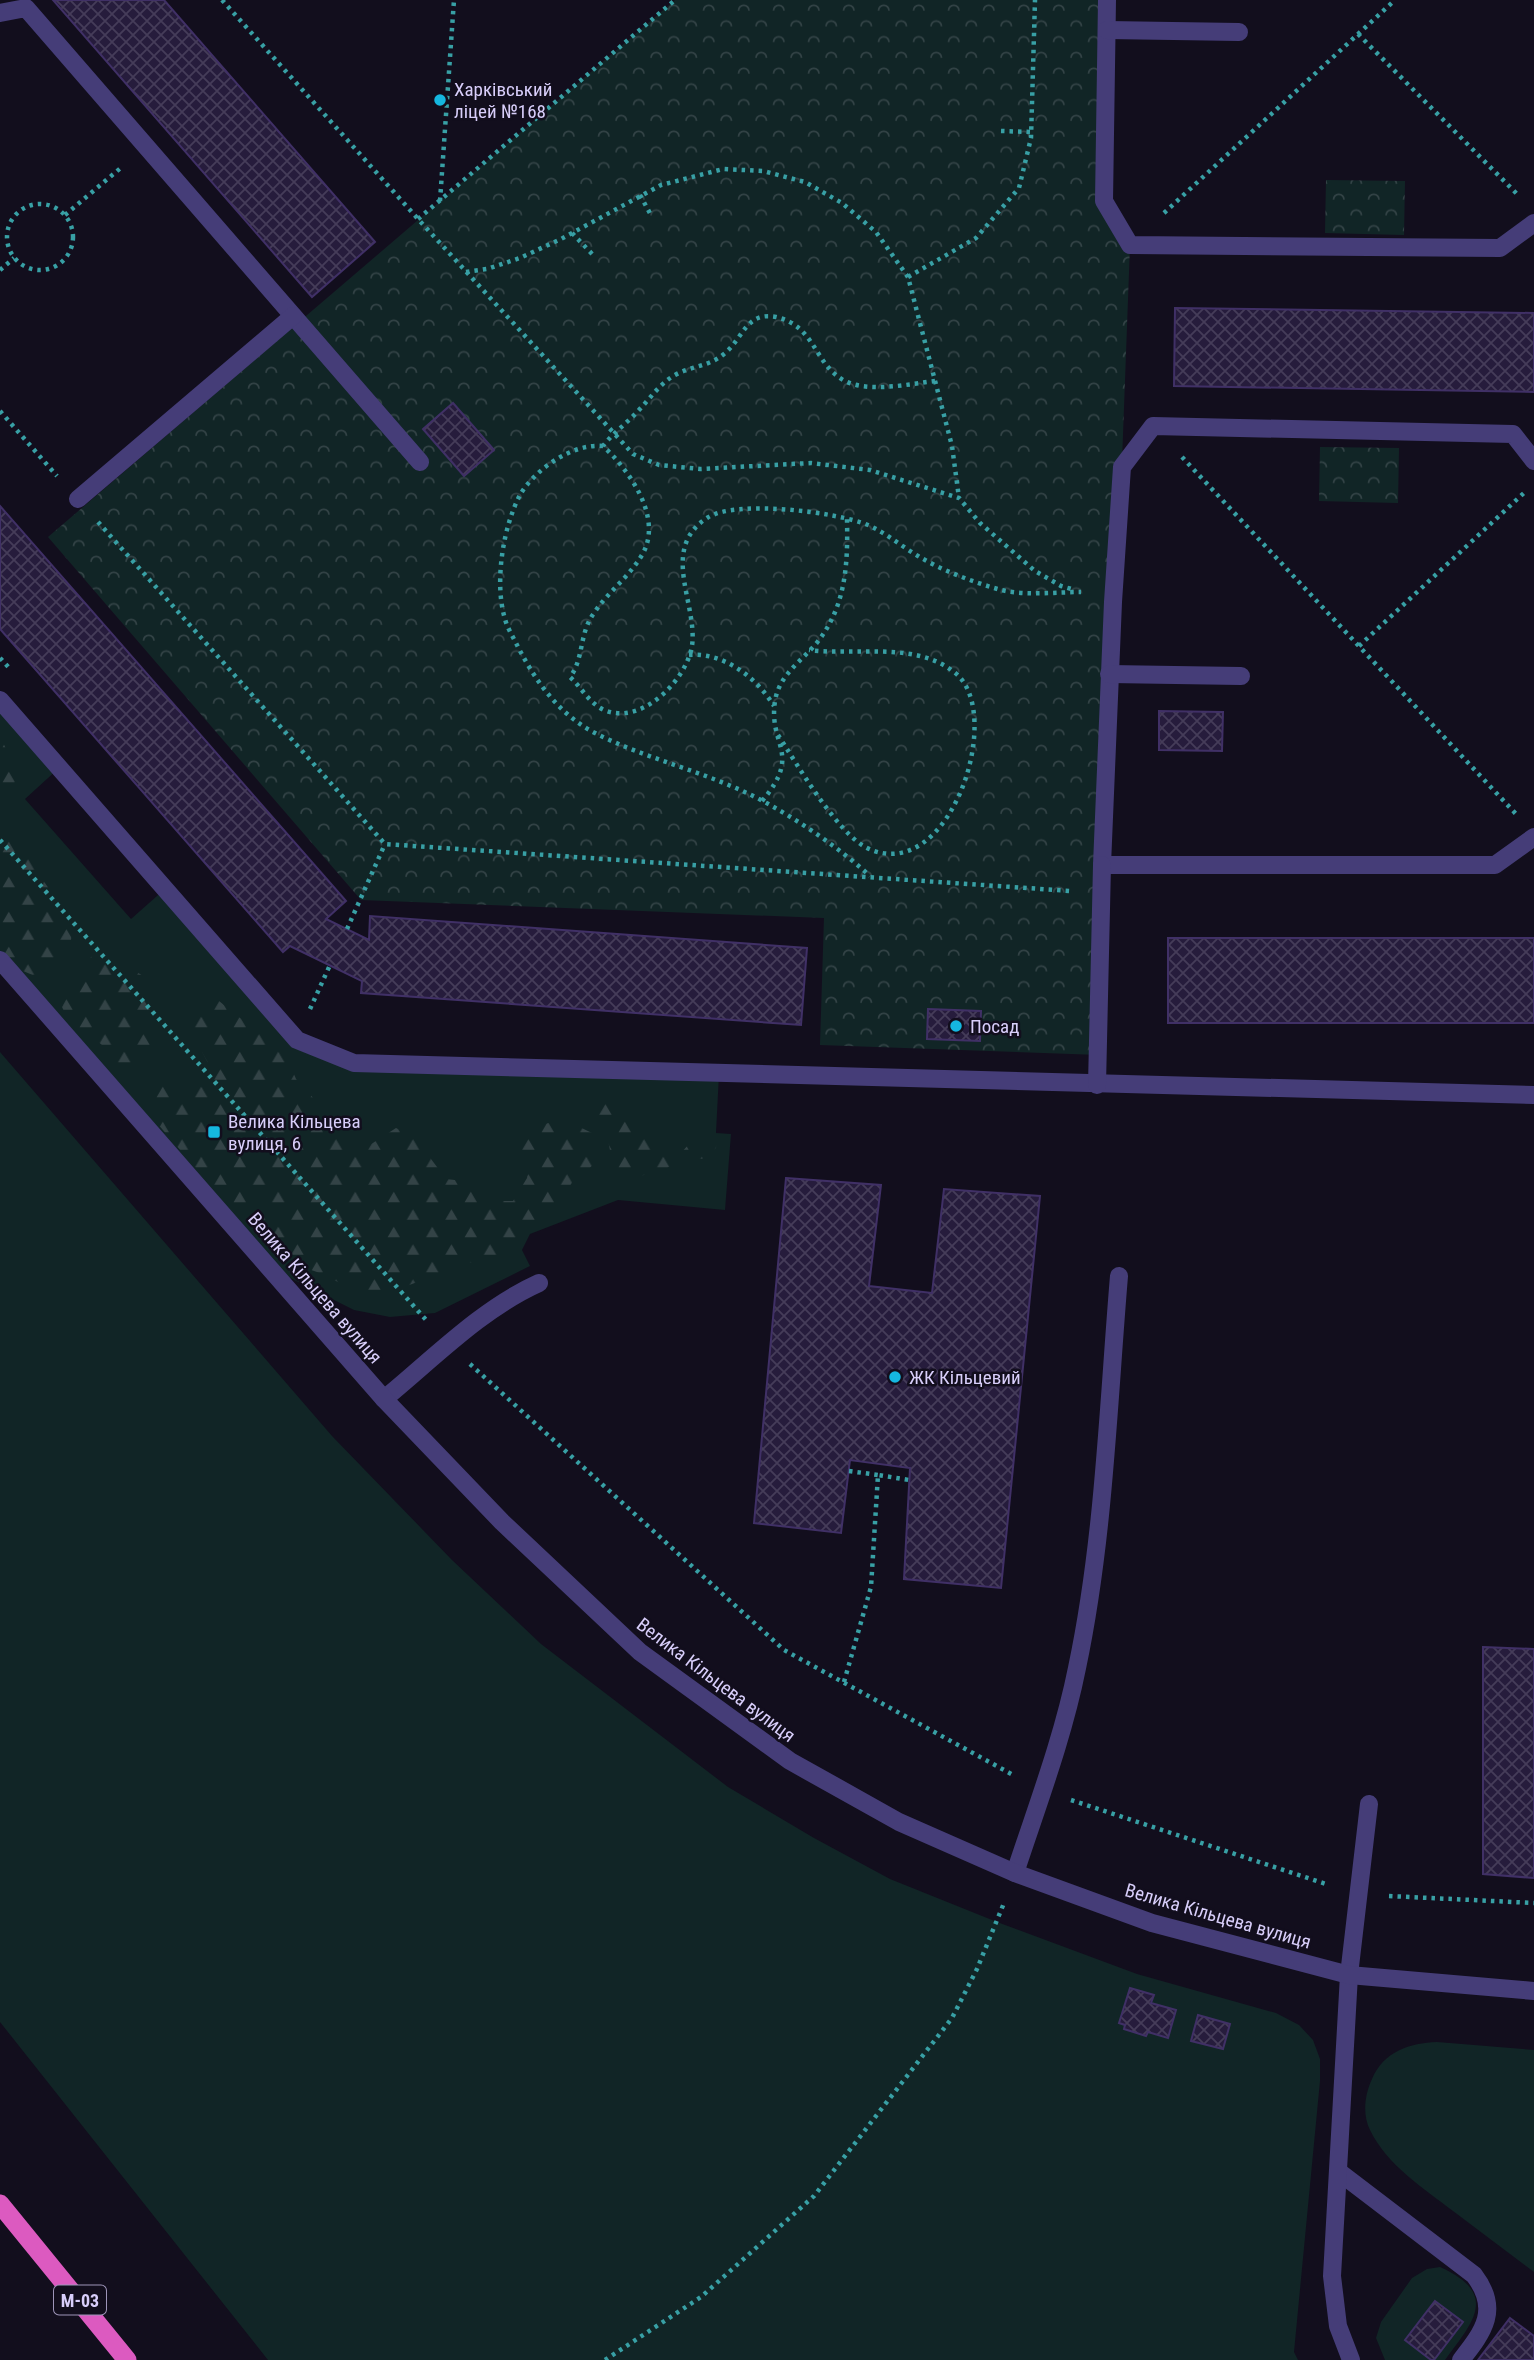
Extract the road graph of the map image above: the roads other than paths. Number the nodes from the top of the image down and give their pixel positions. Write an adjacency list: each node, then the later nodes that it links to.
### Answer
1 (1107, 0): 3 (street)
2 (0, 13): 6 (street)
3 (1107, 30): 4 (street); 5 (street)
4 (1239, 33)
5 (1534, 223)
6 (293, 316): 8 (street); 9 (street)
7 (1534, 461): 10 (street)
8 (419, 462)
9 (78, 499)
10 (1109, 674): 11 (street); 14 (street)
11 (1241, 676)
12 (0, 700): 16 (street)
13 (1529, 830): 14 (street)
14 (1102, 865): 16 (street)
15 (0, 960): 20 (street, Велика Кільцева вулиця)
16 (1097, 1085): 17 (street)
17 (1534, 1096)
18 (1119, 1276): 22 (street)
19 (539, 1283): 20 (street)
20 (384, 1399): 22 (street, Велика Кільцева вулиця)
21 (1369, 1804): 23 (street)
22 (1015, 1872): 23 (street, Велика Кільцева вулиця)
23 (1349, 1975): 24 (street, Велика Кільцева вулиця); 25 (street)
24 (1534, 1991)
25 (1339, 2172): 30 (street); 31 (street)
26 (0, 2195): 28 (highway, М-03)
27 (0, 2204): 28 (highway, М-03)
28 (32, 2241): 29 (highway, М-03)
29 (127, 2360)
30 (1351, 2360)
31 (1461, 2360)

